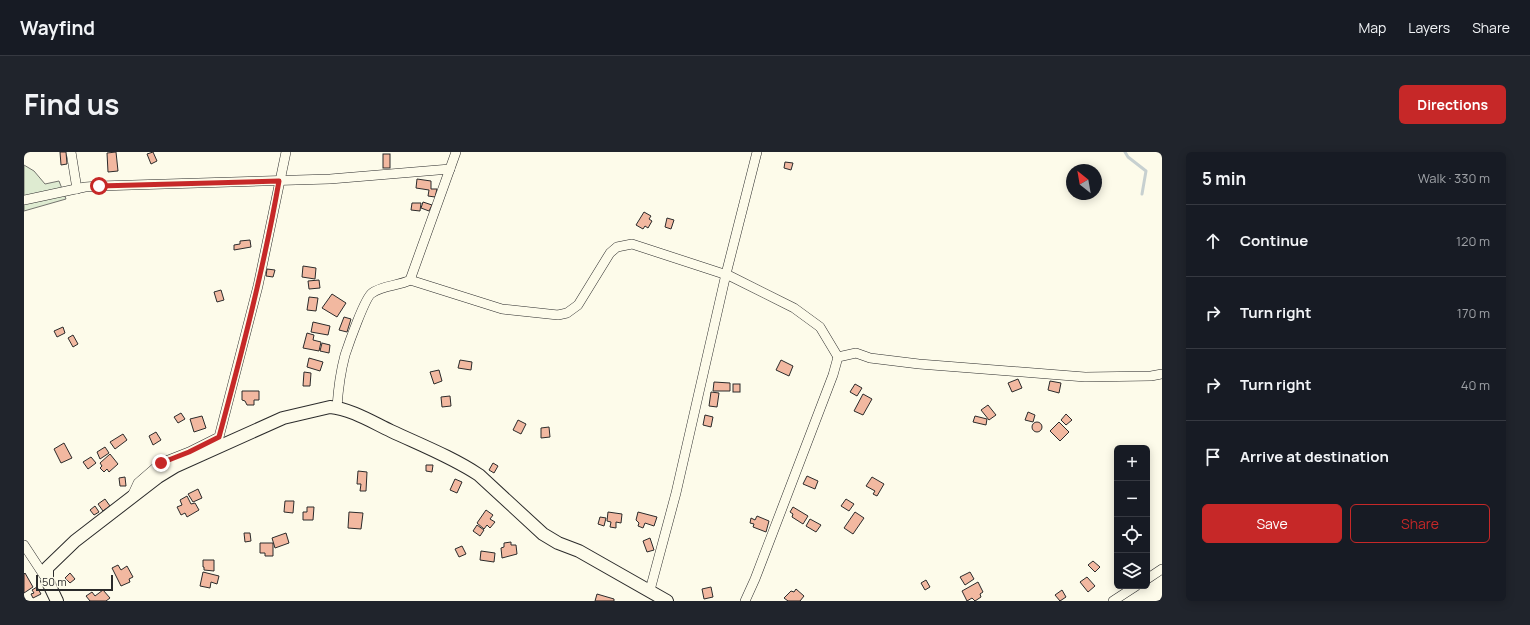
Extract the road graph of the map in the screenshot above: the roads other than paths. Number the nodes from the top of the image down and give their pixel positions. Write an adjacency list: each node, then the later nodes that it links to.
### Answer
1 (71, 152): 7 (street)
2 (286, 152): 6 (street)
3 (456, 152): 5 (street)
4 (757, 152): 9 (street)
5 (450, 169): 6 (street); 10 (street)
6 (279, 181): 7 (street); 14 (street)
7 (77, 189): 8 (street)
8 (24, 200)
9 (726, 274): 10 (street); 11 (street); 20 (street)
10 (410, 280): 13 (street)
11 (838, 356): 12 (street); 23 (street)
12 (1162, 374)
13 (337, 407): 14 (street); 20 (street)
14 (131, 497): 18 (street)
15 (24, 545): 18 (street)
16 (1162, 569): 17 (street)
17 (1150, 577)
18 (47, 580): 21 (street)
19 (1131, 589): 24 (street)
20 (650, 590): 22 (street)
21 (57, 601)
22 (667, 601)
23 (744, 601)
24 (1113, 601)

